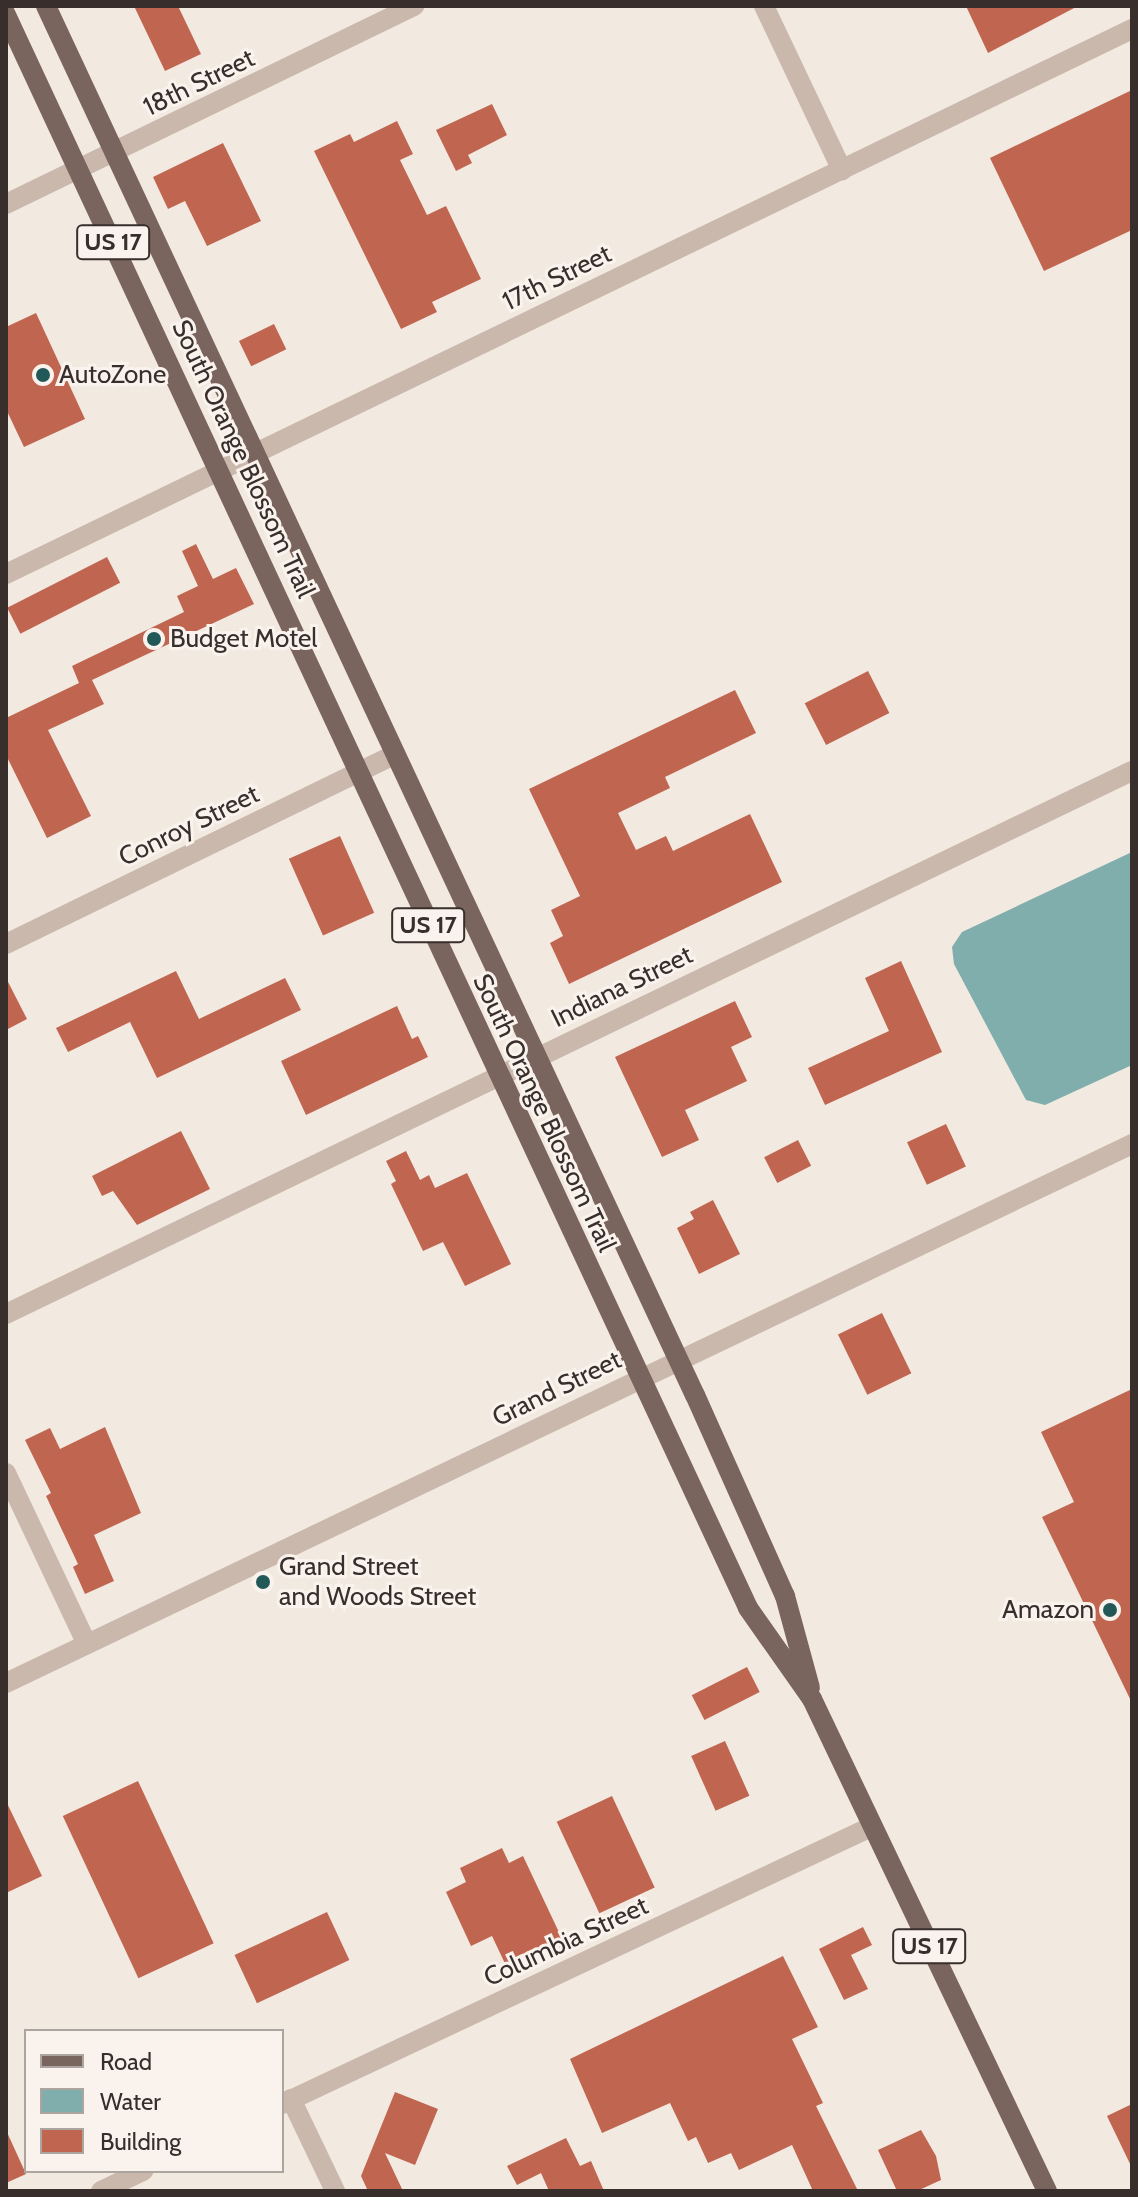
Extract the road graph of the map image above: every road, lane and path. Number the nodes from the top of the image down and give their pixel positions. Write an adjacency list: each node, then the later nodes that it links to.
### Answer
1 (46, 6): 6 (main road, South Orange Blossom Trail / US 17)
2 (414, 6): 6 (street, 18th Street)
3 (764, 6): 8 (street)
4 (6, 15): 7 (main road, South Orange Blossom Trail / US 17)
5 (1132, 29): 8 (street, 17th Street)
6 (116, 152): 7 (street, 18th Street); 10 (main road, South Orange Blossom Trail / US 17)
7 (79, 169): 9 (street, 18th Street); 11 (main road, South Orange Blossom Trail / US 17)
8 (842, 170): 10 (street, 17th Street)
9 (6, 204)
10 (255, 452): 11 (street, 17th Street); 13 (main road, South Orange Blossom Trail / US 17)
11 (219, 470): 12 (street, 17th Street); 15 (main road, South Orange Blossom Trail / US 17)
12 (6, 574)
13 (395, 754): 15 (street, Conroy Street); 17 (main road, South Orange Blossom Trail / US 17)
14 (1132, 771): 17 (street, Indiana Street)
15 (359, 772): 16 (street, Conroy Street); 18 (main road, South Orange Blossom Trail / US 17)
16 (6, 944)
17 (536, 1057): 18 (street, Indiana Street); 21 (main road, South Orange Blossom Trail / US 17)
18 (497, 1076): 20 (street, Indiana Street); 22 (main road, South Orange Blossom Trail / US 17)
19 (1132, 1144): 21 (street, Grand Street)
20 (6, 1314)
21 (679, 1361): 22 (street, Grand Street); 26 (main road, South Orange Blossom Trail / US 17)
22 (641, 1378): 24 (street, Grand Street); 26 (main road, South Orange Blossom Trail / US 17)
23 (6, 1473): 24 (street)
24 (87, 1644): 25 (street, Grand Street)
25 (6, 1683)
26 (812, 1699): 27 (main road, South Orange Blossom Trail / US 17)
27 (871, 1827): 28 (street, Columbia Street); 32 (main road, South Orange Blossom Trail / US 17)
28 (286, 2102): 31 (street)
29 (139, 2173): 30 (street)
30 (101, 2191)
31 (335, 2191)
32 (1047, 2191)

